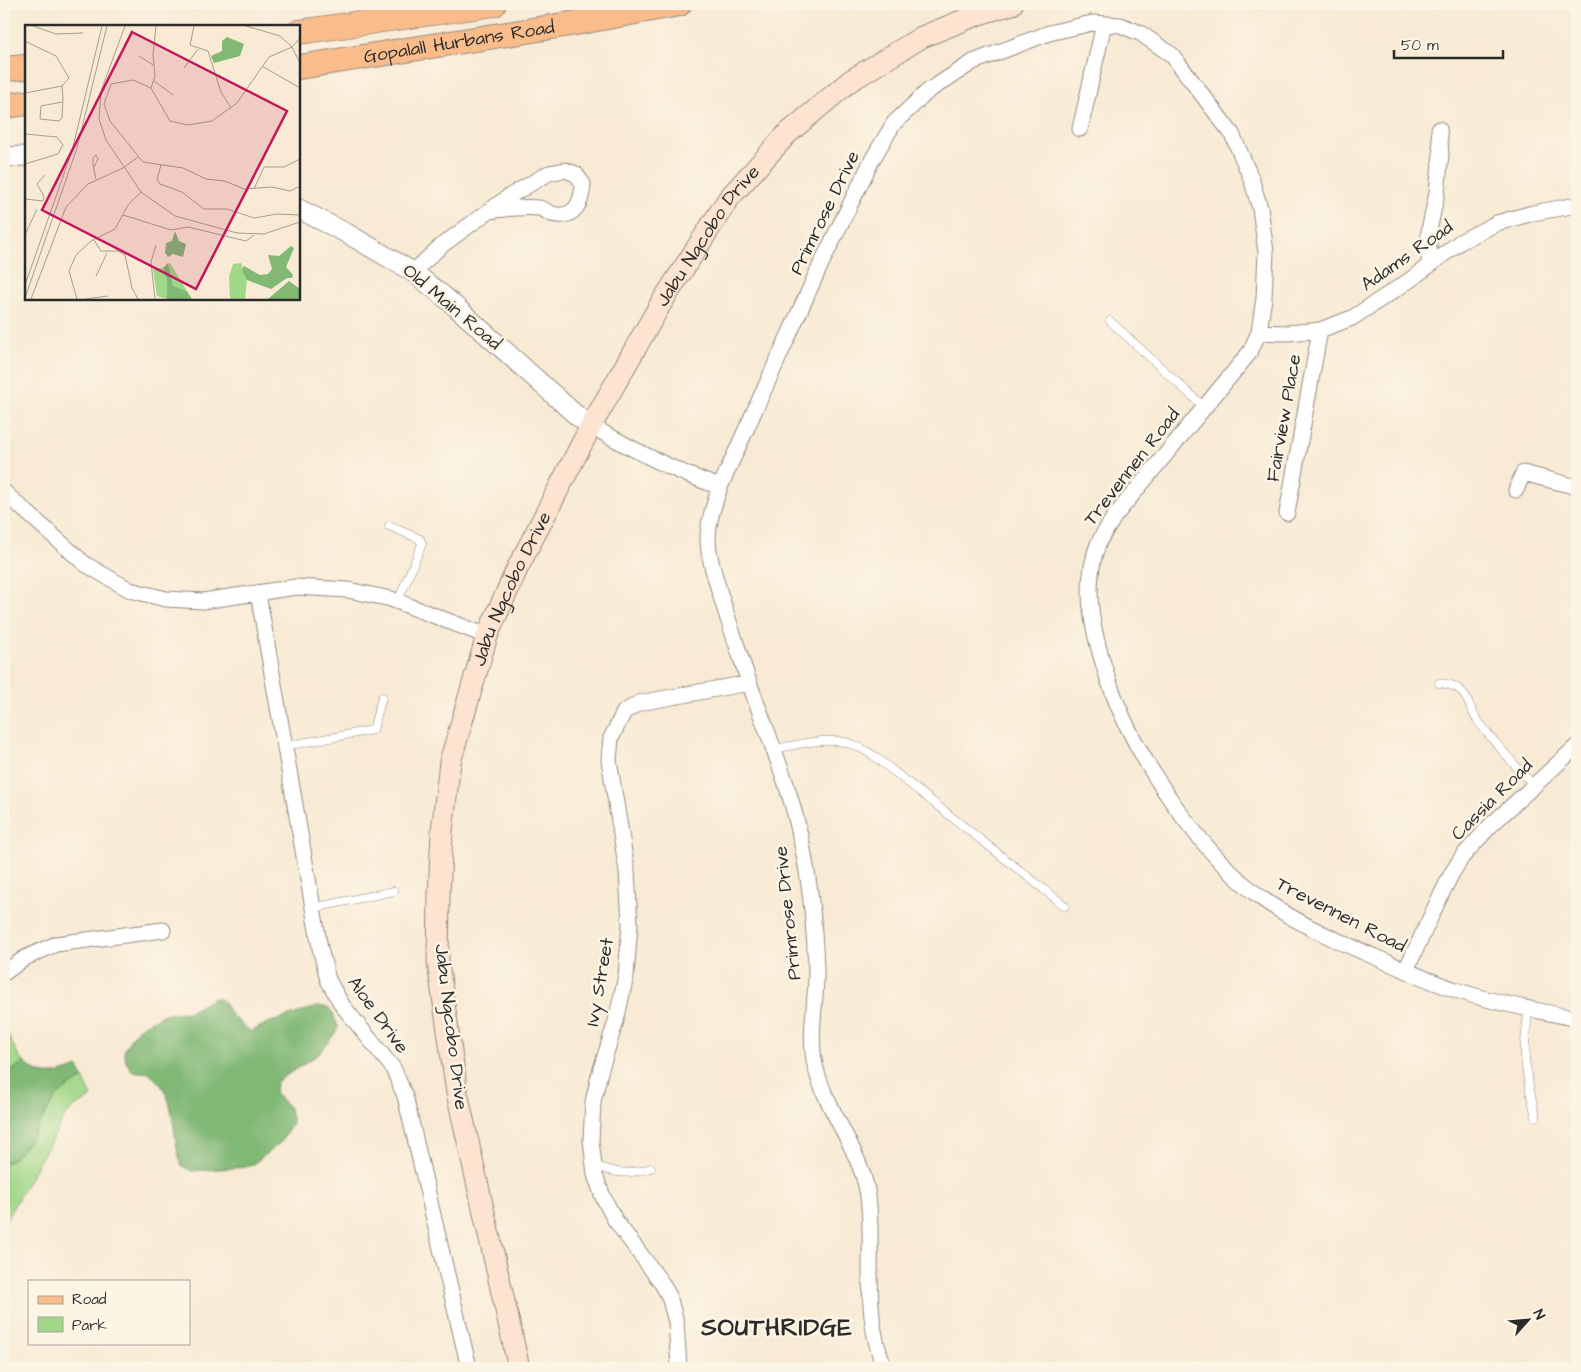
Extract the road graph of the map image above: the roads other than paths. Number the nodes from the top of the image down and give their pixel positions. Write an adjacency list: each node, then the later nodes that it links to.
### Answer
1 (494, 4): 5 (main road, Gopalall Hurbans Road)
2 (680, 4): 8 (main road, Gopalall Hurbans Road)
3 (1012, 4): 25 (main road, Jabu Ngcobo Drive)
4 (1104, 24): 6 (street, Trevennen Road); 12 (street); 23 (street, Trevennen Road)
5 (300, 32)
6 (1049, 33): 26 (street, Primrose Drive)
7 (25, 67): 9 (main road)
8 (300, 67)
9 (4, 70)
10 (25, 103): 11 (main road)
11 (4, 106)
12 (1080, 129)
13 (1439, 129): 19 (street)
14 (25, 156): 15 (street)
15 (4, 157)
16 (1577, 205): 19 (street, Adams Road)
17 (300, 210): 20 (street, Old Main Road)
18 (490, 211): 18 (street); 20 (street)
19 (1429, 266): 22 (street, Adams Road)
20 (413, 272): 25 (street, Old Main Road)
21 (1110, 321): 24 (lane)
22 (1320, 330): 23 (street, Adams Road); 30 (street, Fairview Place)
23 (1259, 332): 24 (street, Trevennen Road)
24 (1204, 407): 46 (street, Trevennen Road)
25 (591, 426): 26 (street); 34 (main road, Jabu Ngcobo Drive)
26 (720, 487): 35 (street, Primrose Drive)
27 (1577, 487): 28 (street)
28 (1516, 490)
29 (4, 492): 32 (street)
30 (1287, 513)
31 (389, 526): 33 (lane)
32 (258, 593): 33 (street); 38 (street, Aloe Drive)
33 (398, 601): 34 (street)
34 (486, 636): 54 (main road, Jabu Ngcobo Drive)
35 (749, 683): 40 (street, Primrose Drive); 51 (street, Ivy Street)
36 (1439, 683): 41 (lane)
37 (382, 696): 38 (lane)
38 (285, 746): 44 (street, Aloe Drive)
39 (1577, 746): 41 (street, Cassia Road)
40 (774, 749): 43 (lane); 56 (street, Primrose Drive)
41 (1534, 786): 46 (street, Cassia Road)
42 (394, 891): 44 (lane)
43 (1065, 906)
44 (313, 908): 53 (street, Aloe Drive)
45 (162, 930): 47 (street)
46 (1406, 970): 48 (street, Trevennen Road)
47 (4, 973)
48 (1529, 1008): 49 (street, Trevennen Road); 50 (lane)
49 (1577, 1020)
50 (1536, 1117)
51 (594, 1165): 52 (lane); 55 (street, Ivy Street)
52 (650, 1168)
53 (469, 1368)
54 (518, 1368)
55 (679, 1368)
56 (885, 1368)

